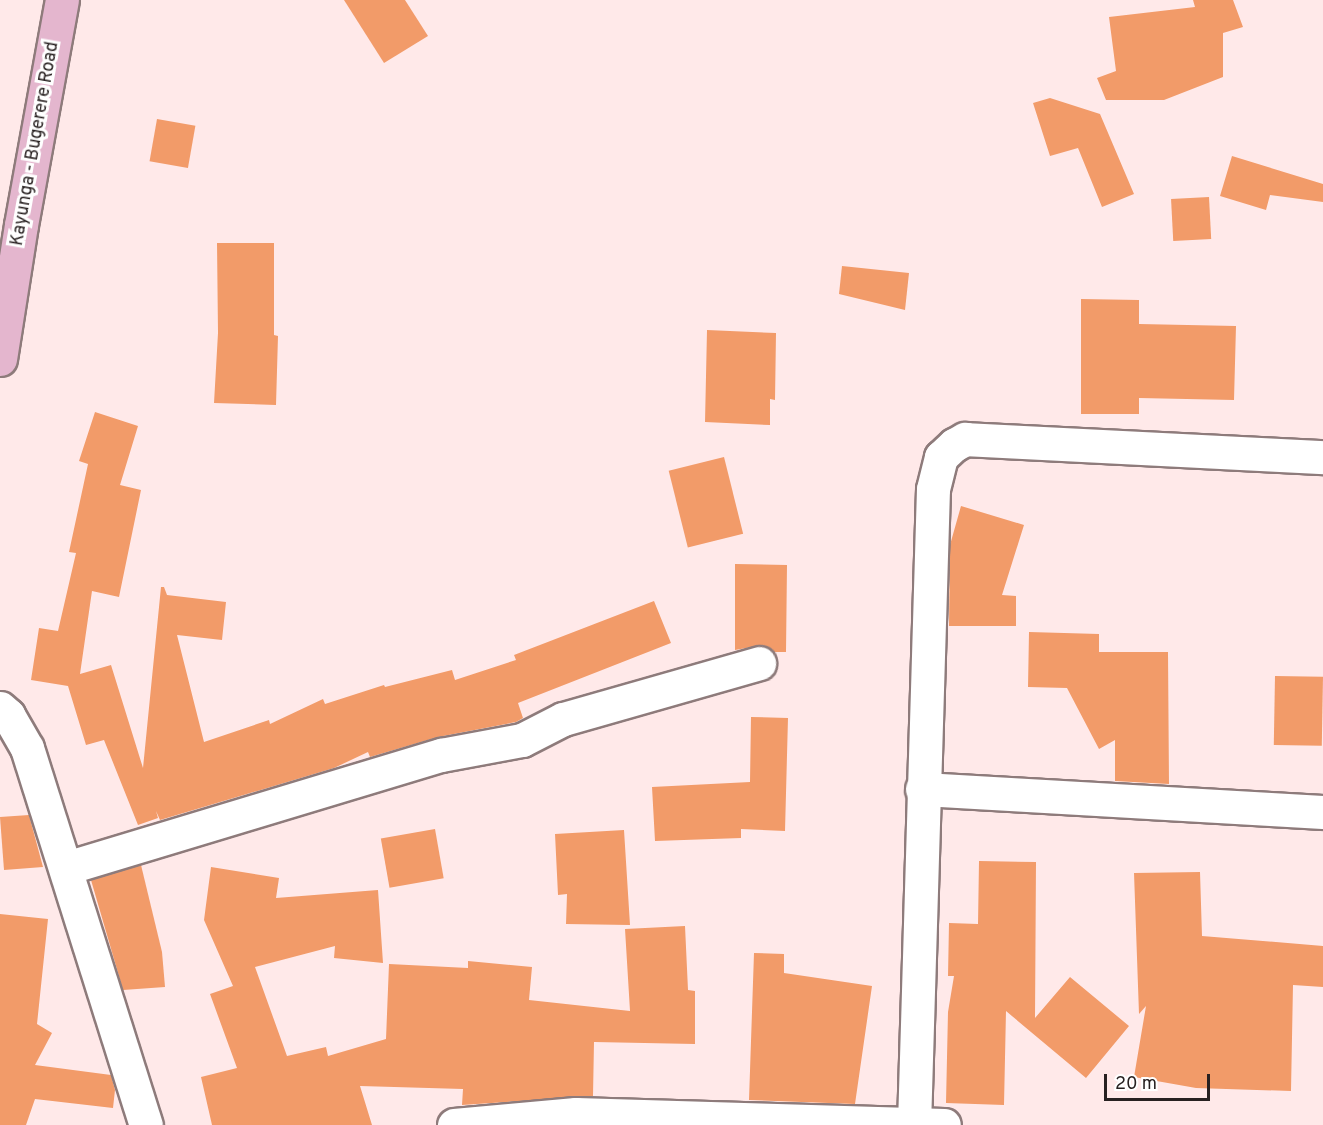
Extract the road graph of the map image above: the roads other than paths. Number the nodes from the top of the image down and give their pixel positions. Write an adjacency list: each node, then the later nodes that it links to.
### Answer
1 (62, 0): 2 (main road, Kayunga - Bugerere Road)
2 (0, 359)
3 (1323, 457): 6 (street)
4 (759, 663): 8 (street)
5 (0, 708): 8 (street)
6 (922, 789): 7 (street); 11 (street)
7 (1323, 812)
8 (66, 868): 9 (street)
9 (146, 1125)
10 (454, 1125): 11 (street)
11 (924, 1125)

